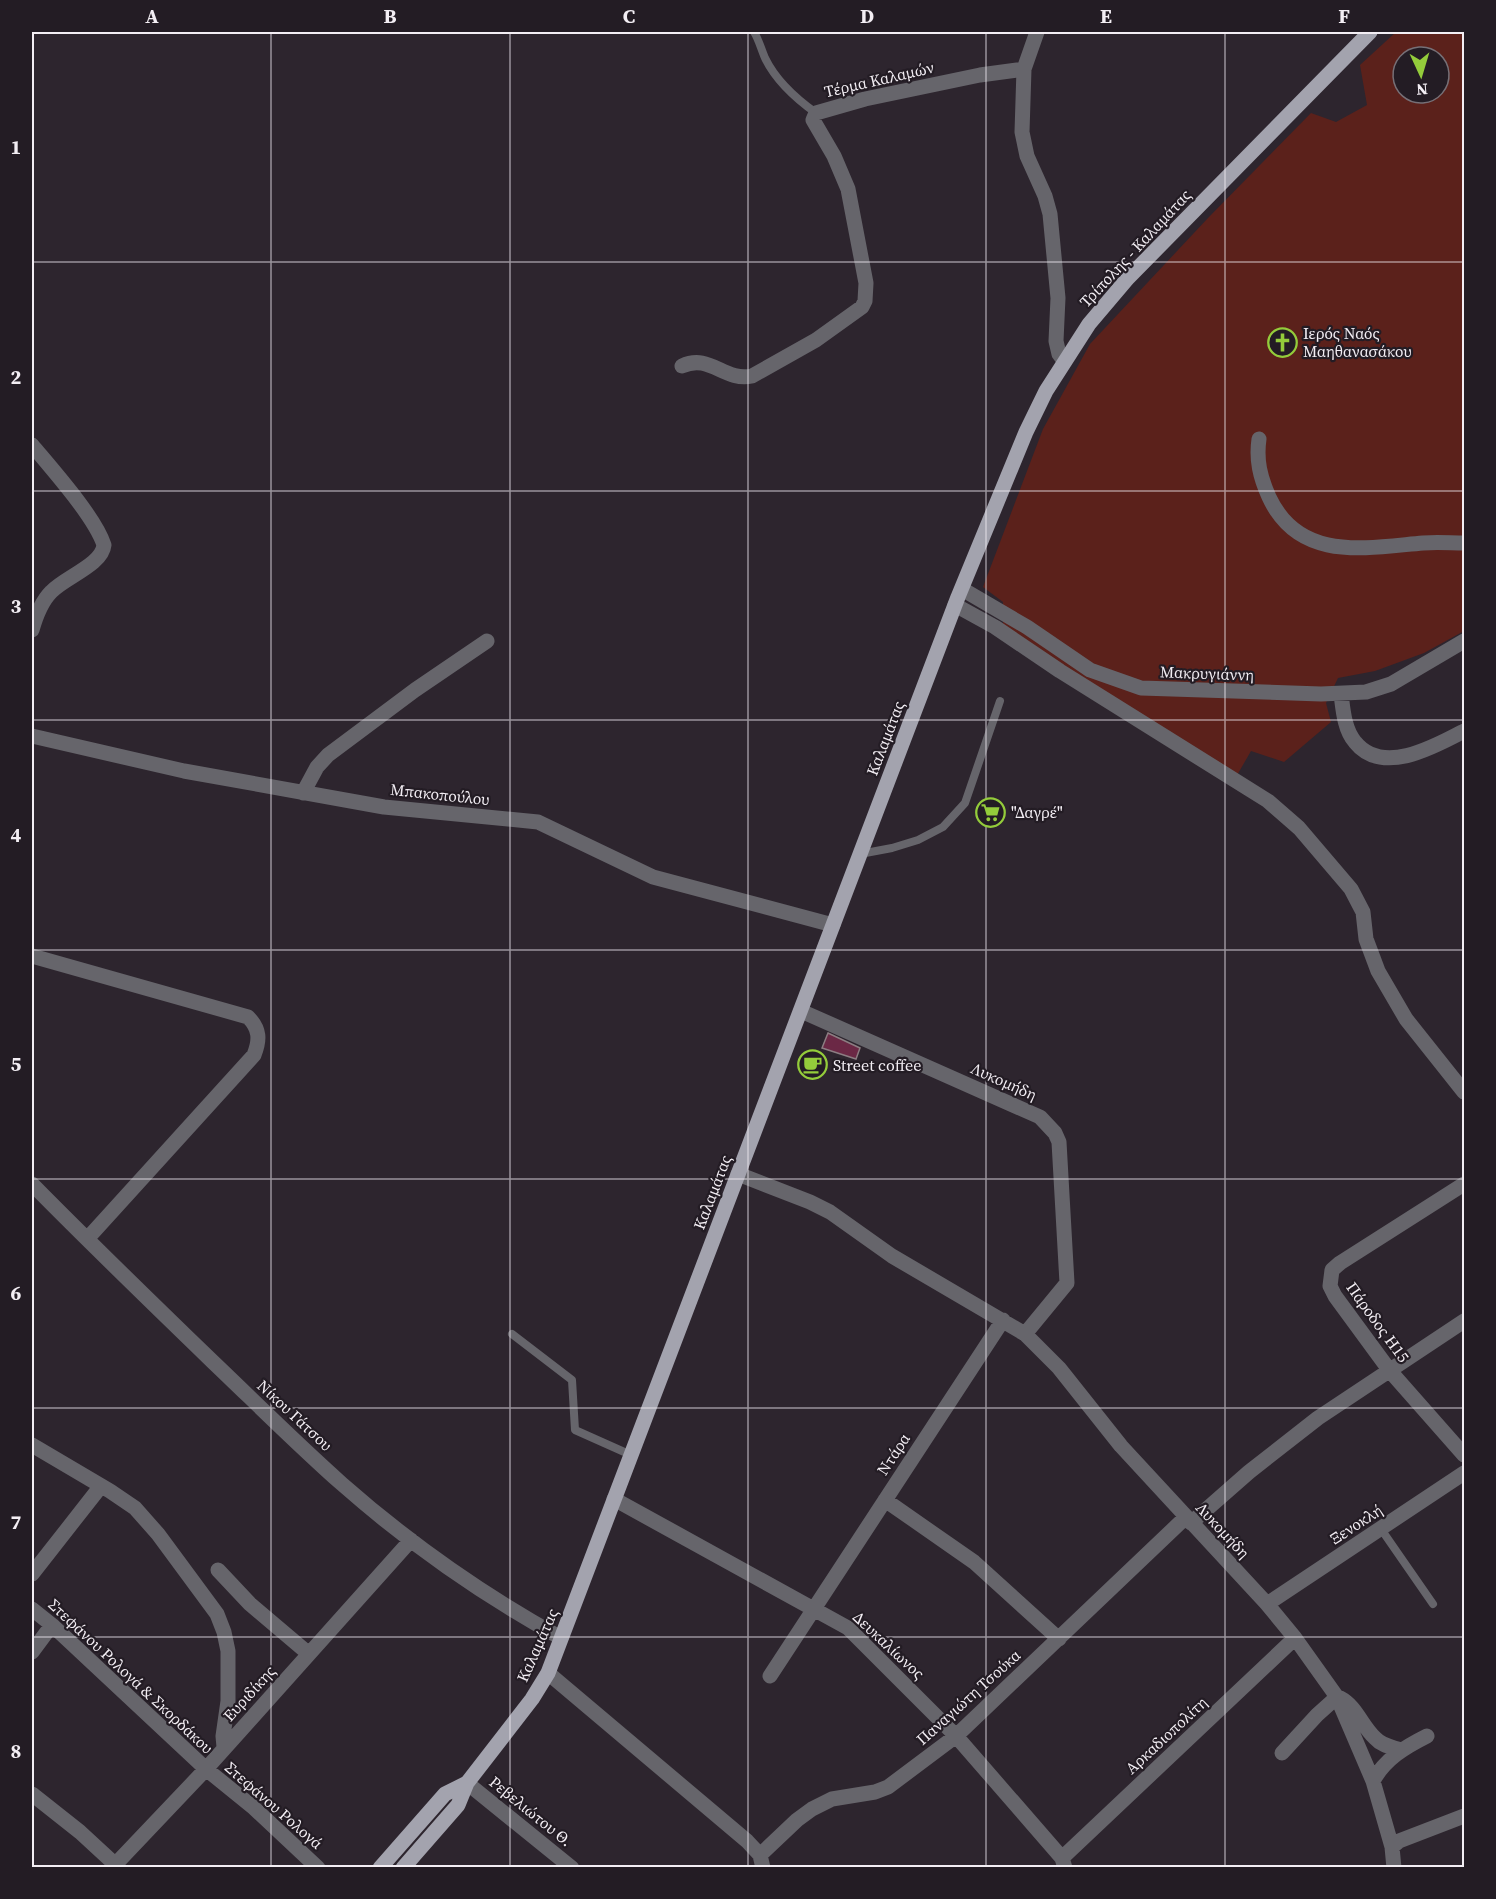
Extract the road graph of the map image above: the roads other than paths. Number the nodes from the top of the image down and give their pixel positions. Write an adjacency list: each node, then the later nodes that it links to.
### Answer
1 (754, 32): 5 (lane)
2 (1037, 32): 4 (street)
3 (1370, 32): 6 (main road, Τρίπολης - Καλαμάτας)
4 (1024, 69): 5 (street, Τέρμα Καλαμών); 6 (street)
5 (816, 113): 7 (street, Τέρμα Καλαμών)
6 (1064, 361): 11 (main road, Τρίπολης - Καλαμάτας)
7 (682, 366)
8 (1259, 439): 10 (street)
9 (32, 445): 12 (street)
10 (1464, 543)
11 (958, 597): 15 (street, Μακρυγιάννη); 20 (main road, Καλαμάτας); 24 (street)
12 (32, 630)
13 (487, 641): 19 (street)
14 (1464, 641): 15 (street, Μακρυγιάννη)
15 (1341, 694): 17 (street)
16 (1000, 701): 20 (lane)
17 (1464, 731)
18 (32, 736): 19 (street, Μπακοπούλου)
19 (303, 793): 21 (street, Μπακοπούλου)
20 (860, 854): 21 (main road, Καλαμάτας)
21 (833, 925): 23 (main road, Καλαμάτας)
22 (32, 956): 28 (street)
23 (801, 1011): 25 (main road, Καλαμάτας); 32 (street, Λυκομήδη)
24 (1464, 1092)
25 (738, 1174): 29 (street, Λυκομήδη); 35 (main road, Καλαμάτας)
26 (32, 1184): 28 (street, Νίκου Γάτσου)
27 (1464, 1184): 33 (street, Πάροδος Η15)
28 (87, 1239): 43 (street, Νίκου Γάτσου)
29 (1004, 1320): 32 (street, Λυκομήδη); 40 (street, Ντάρα)
30 (1464, 1321): 33 (street, Παναγιώτη Τσούκα)
31 (512, 1334): 35 (lane)
32 (1025, 1334): 41 (street, Λυκομήδη)
33 (1390, 1371): 36 (street, Πάροδος Η15); 41 (street, Παναγιώτη Τσούκα)
34 (32, 1445): 38 (street, Στεφάνου Ρολογά & Σκορδάκου)
35 (631, 1455): 39 (main road, Καλαμάτας)
36 (1464, 1455)
37 (1464, 1473): 42 (street, Ξενοκλή)
38 (101, 1486): 45 (street); 61 (street, Στεφάνου Ρολογά & Σκορδάκου)
39 (614, 1499): 49 (street, Δευκαλίωνος); 51 (main road, Καλαμάτας)
40 (885, 1500): 49 (street, Ντάρα); 53 (street)
41 (1188, 1520): 46 (street, Λυκομήδη); 53 (street, Παναγιώτη Τσούκα)
42 (1381, 1529): 46 (street, Ξενοκλή); 47 (lane)
43 (411, 1540): 51 (street, Νίκου Γάτσου); 55 (street, Ευριδίκης)
44 (218, 1570): 55 (street)
45 (32, 1574)
46 (1267, 1604): 52 (street, Λυκομήδη)
47 (1433, 1604)
48 (32, 1609): 50 (street, Στεφάνου Ρολογά & Σκορδάκου)
49 (814, 1609): 57 (street, Ντάρα); 59 (street, Δευκαλίωνος)
50 (52, 1626): 54 (street); 64 (street, Στεφάνου Ρολογά & Σκορδάκου)
51 (561, 1638): 56 (main road, Καλαμάτας)
52 (1295, 1638): 58 (street, Λυκομήδη); 71 (street, Αρκαδιοπολίτη)
53 (1059, 1639): 59 (street, Παναγιώτη Τσούκα)
54 (32, 1652)
55 (309, 1654): 61 (street, Ευριδίκης)
56 (548, 1673): 66 (main road, Καλαμάτας); 70 (street)
57 (770, 1676)
58 (1338, 1697): 62 (street); 63 (street); 65 (street)
59 (957, 1736): 70 (street, Παναγιώτη Τσούκα); 71 (street, Δευκαλίωνος)
60 (1426, 1736): 62 (street)
61 (224, 1747): 64 (street, Ευριδίκης)
62 (1401, 1750): 65 (street)
63 (1282, 1752)
64 (206, 1769): 72 (street, Ευριδίκης); 73 (street, Στεφάνου Ρολογά)
65 (1373, 1781): 69 (street)
66 (466, 1783): 74 (main road, Καλαμάτας); 75 (main road, Καλαμάτας); 76 (street, Ρεβελιώτου Θ.)
67 (32, 1794): 72 (street)
68 (1464, 1816): 69 (street)
69 (1392, 1847): 77 (street)
70 (761, 1861)
71 (1063, 1863)
72 (116, 1866)
73 (318, 1868)
74 (380, 1868)
75 (403, 1868)
76 (572, 1868)
77 (1394, 1868)

